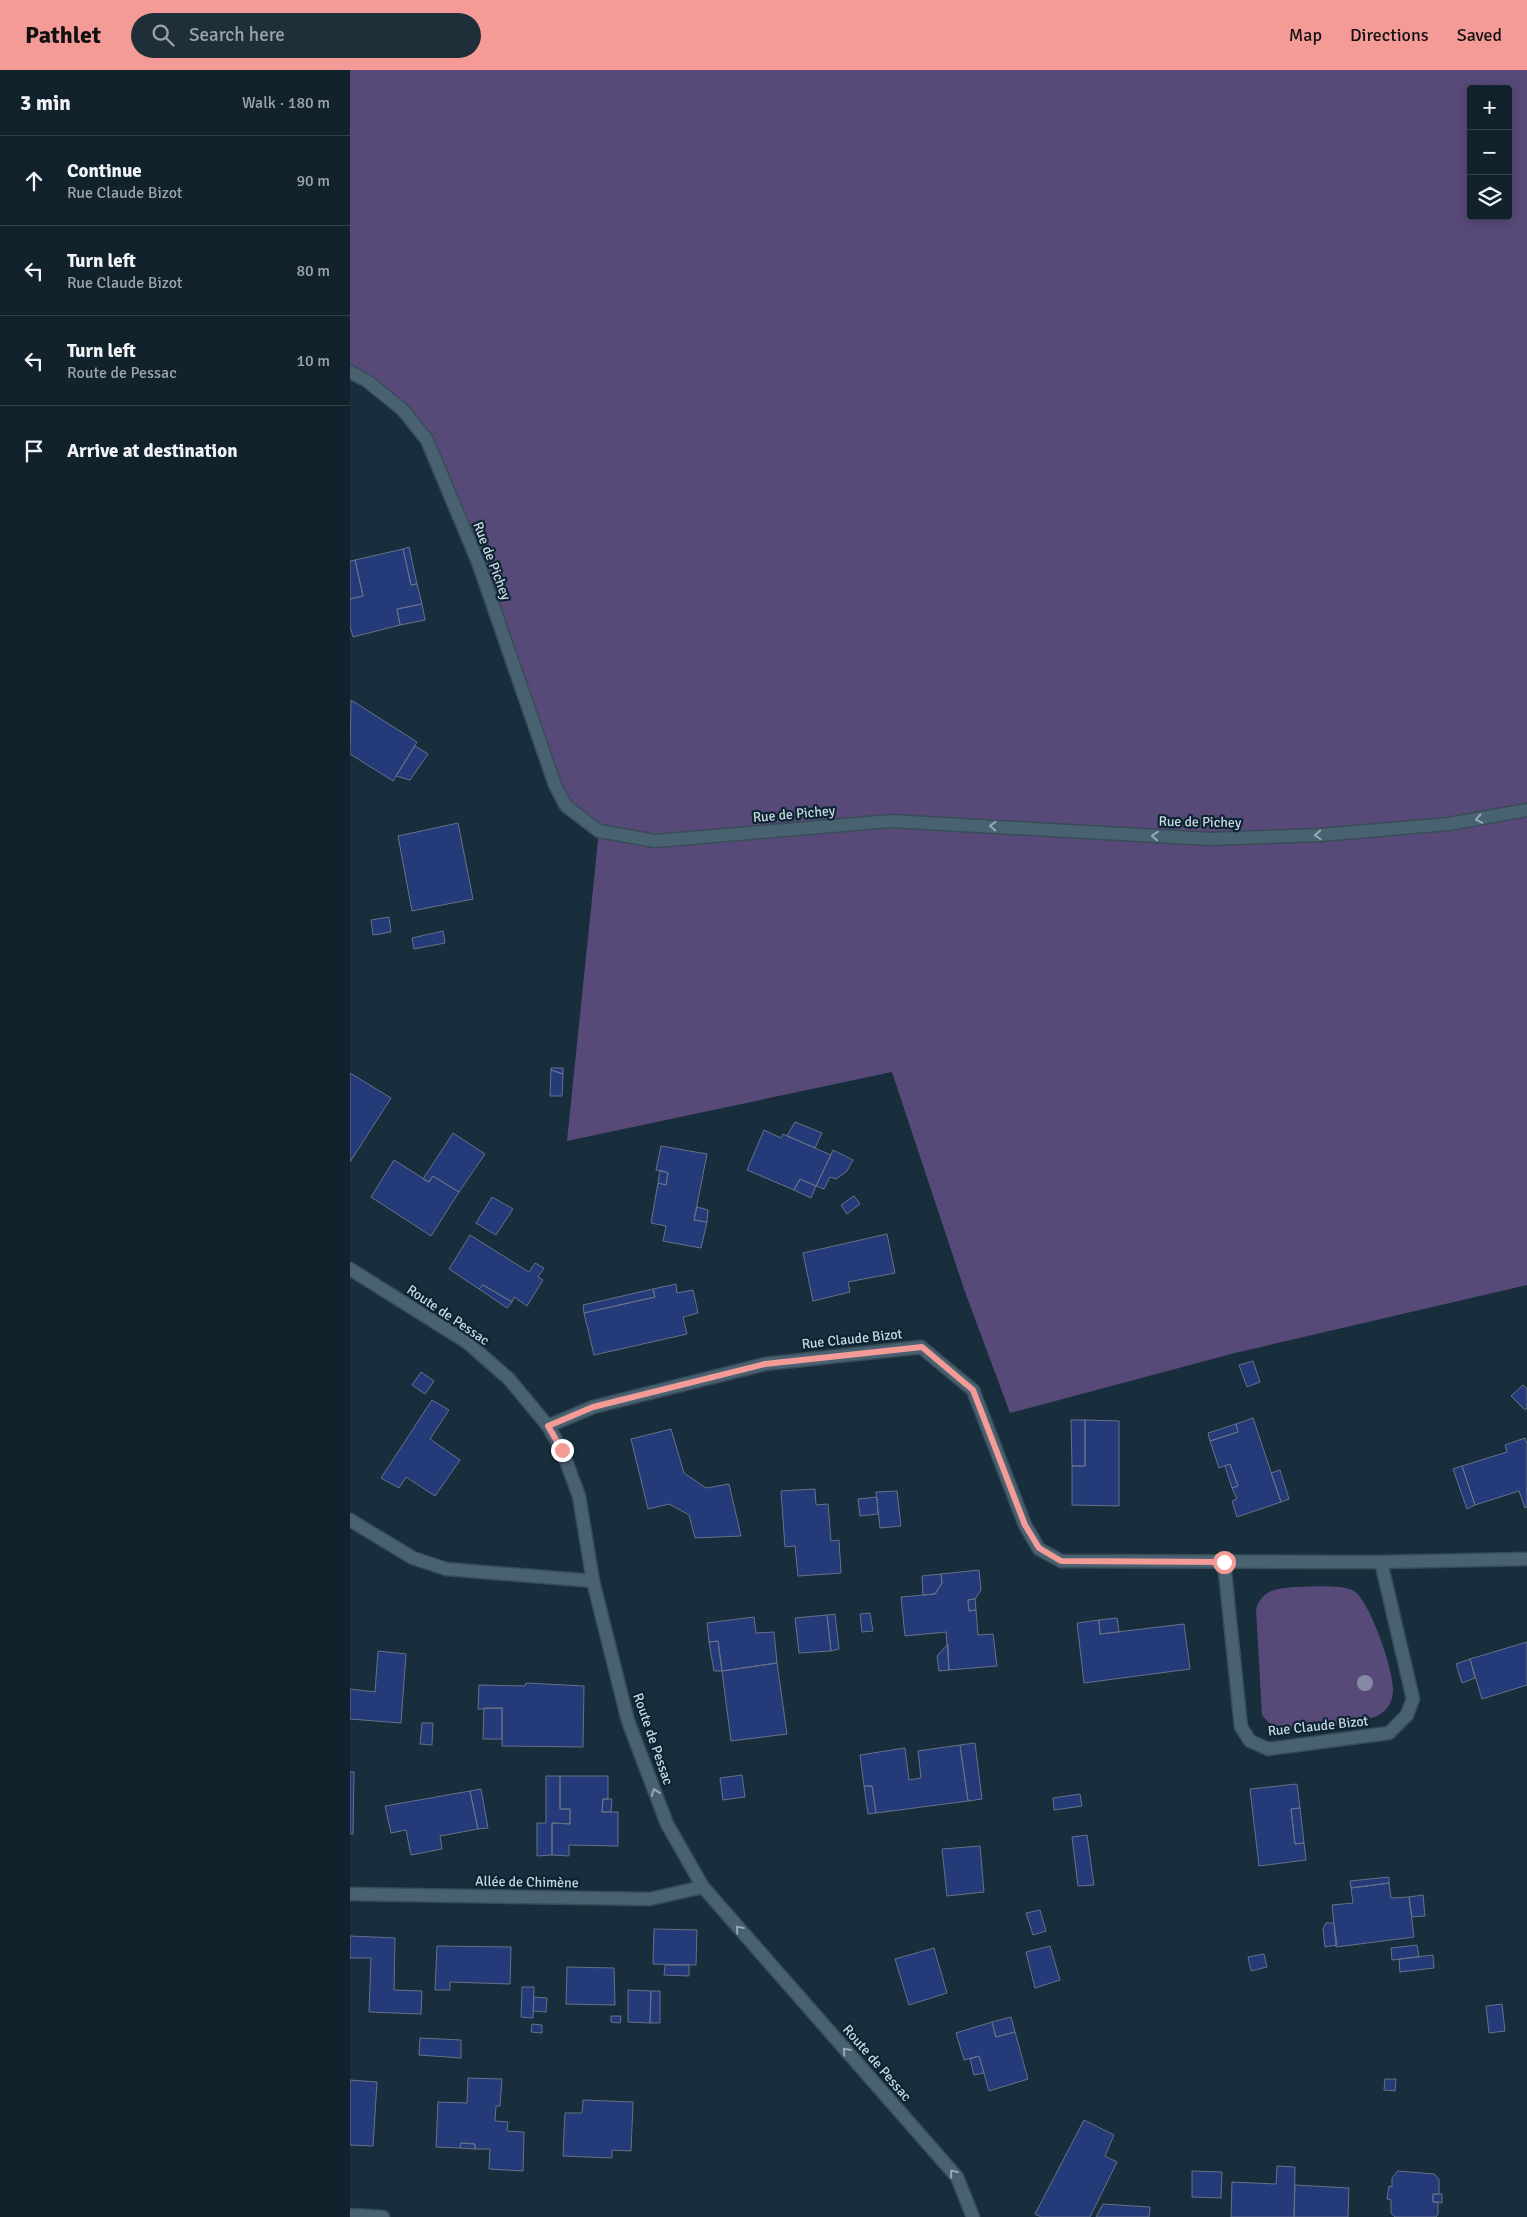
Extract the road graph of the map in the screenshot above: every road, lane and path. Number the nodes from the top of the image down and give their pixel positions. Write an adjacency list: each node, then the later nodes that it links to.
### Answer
1 (350, 372): 2 (street, Rue de Pichey, one-way to 1)
2 (1527, 810)
3 (350, 1269): 4 (street, Route de Pessac)
4 (548, 1426): 7 (street, Rue Claude Bizot); 9 (street, Route de Pessac)
5 (350, 1520): 9 (street)
6 (1527, 1559): 8 (street, Rue Claude Bizot)
7 (1224, 1562): 8 (street, Rue Claude Bizot); 8 (street, Rue Claude Bizot)
8 (1381, 1562)
9 (593, 1581): 10 (street, Route de Pessac, one-way to 9)
10 (703, 1887): 11 (street, Allée de Chimène); 14 (street, Route de Pessac, one-way to 10)
11 (350, 1894)
12 (350, 2216): 13 (street)
13 (383, 2217)
14 (974, 2217)

